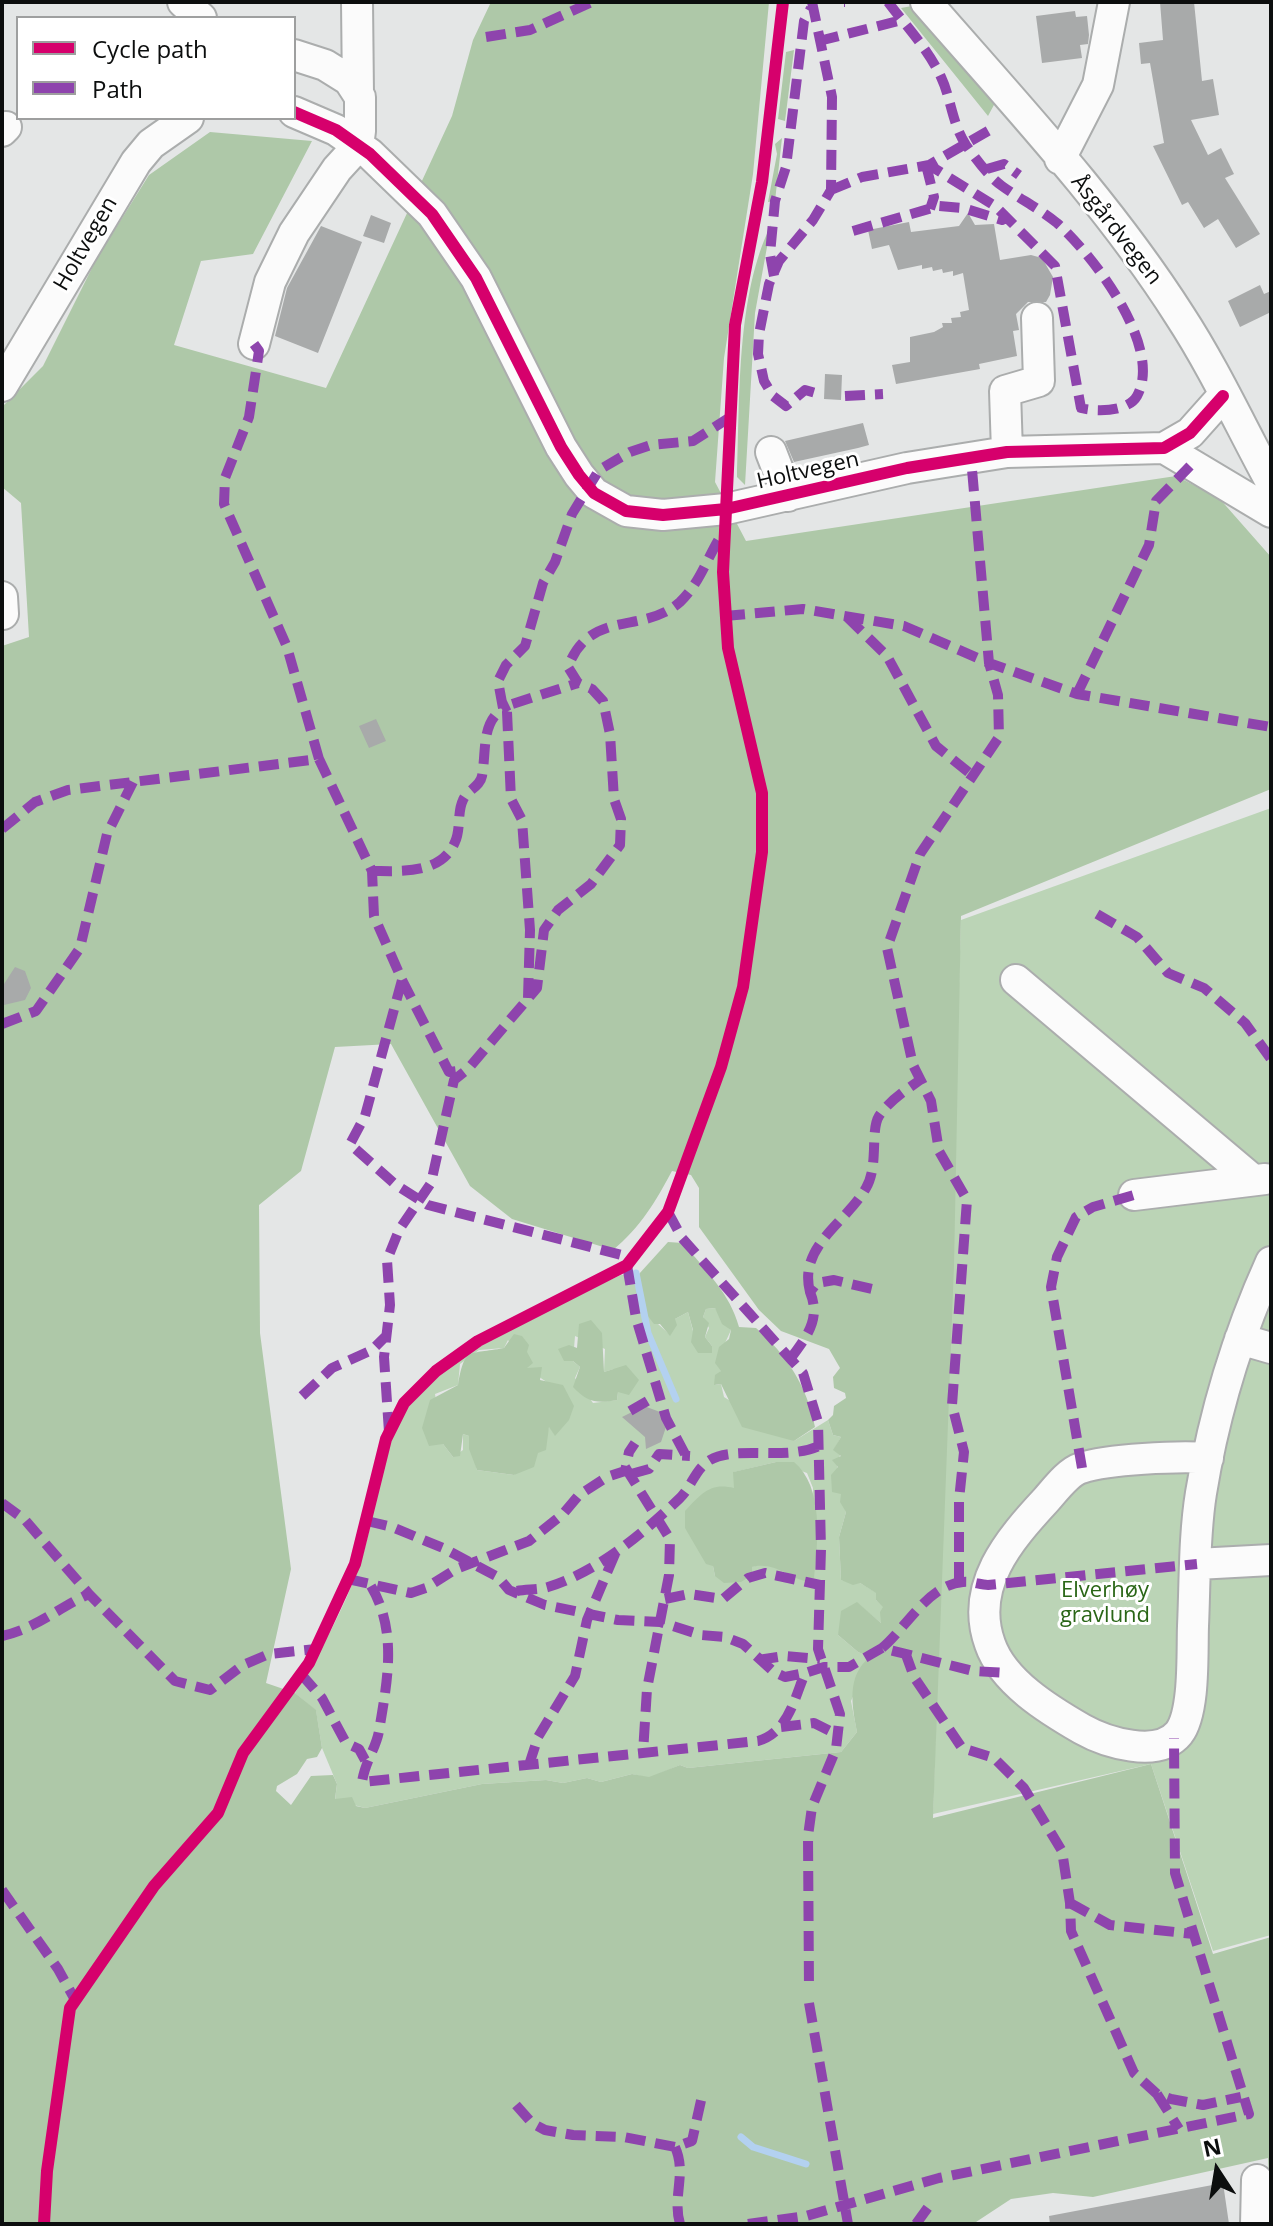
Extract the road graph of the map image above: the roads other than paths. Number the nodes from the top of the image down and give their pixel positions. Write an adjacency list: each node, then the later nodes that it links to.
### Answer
1 (183, 2): 5 (street)
2 (357, 2): 7 (street)
3 (926, 2): 11 (street, Åsgårdvegen)
4 (1114, 2): 11 (street)
5 (199, 16)
6 (296, 56): 7 (street)
7 (358, 94): 10 (street)
8 (296, 113): 10 (street, Holtvegen)
9 (185, 120): 14 (street, Holtvegen)
10 (358, 146): 13 (street); 20 (street, Holtvegen)
11 (1060, 159): 15 (street, Åsgårdvegen)
12 (1037, 318): 18 (street)
13 (254, 344)
14 (2, 386)
15 (1223, 396): 16 (street); 19 (street, Åsgårdvegen)
16 (1164, 448): 18 (street, Holtvegen); 21 (street)
17 (771, 452): 20 (street)
18 (1007, 452): 20 (street, Holtvegen)
19 (1271, 482)
20 (788, 496)
21 (1271, 512)
22 (2, 597): 23 (street)
23 (3, 614)
24 (1016, 980): 25 (street)
25 (1262, 1179): 26 (street)
26 (1134, 1195)
27 (1271, 1262): 28 (street)
28 (1240, 1339): 29 (street); 30 (street)
29 (1271, 1348)
30 (1208, 1458): 32 (street); 32 (street)
31 (1271, 1560): 32 (street)
32 (1197, 1564)
33 (1257, 2180): 34 (street)
34 (1256, 2224)

